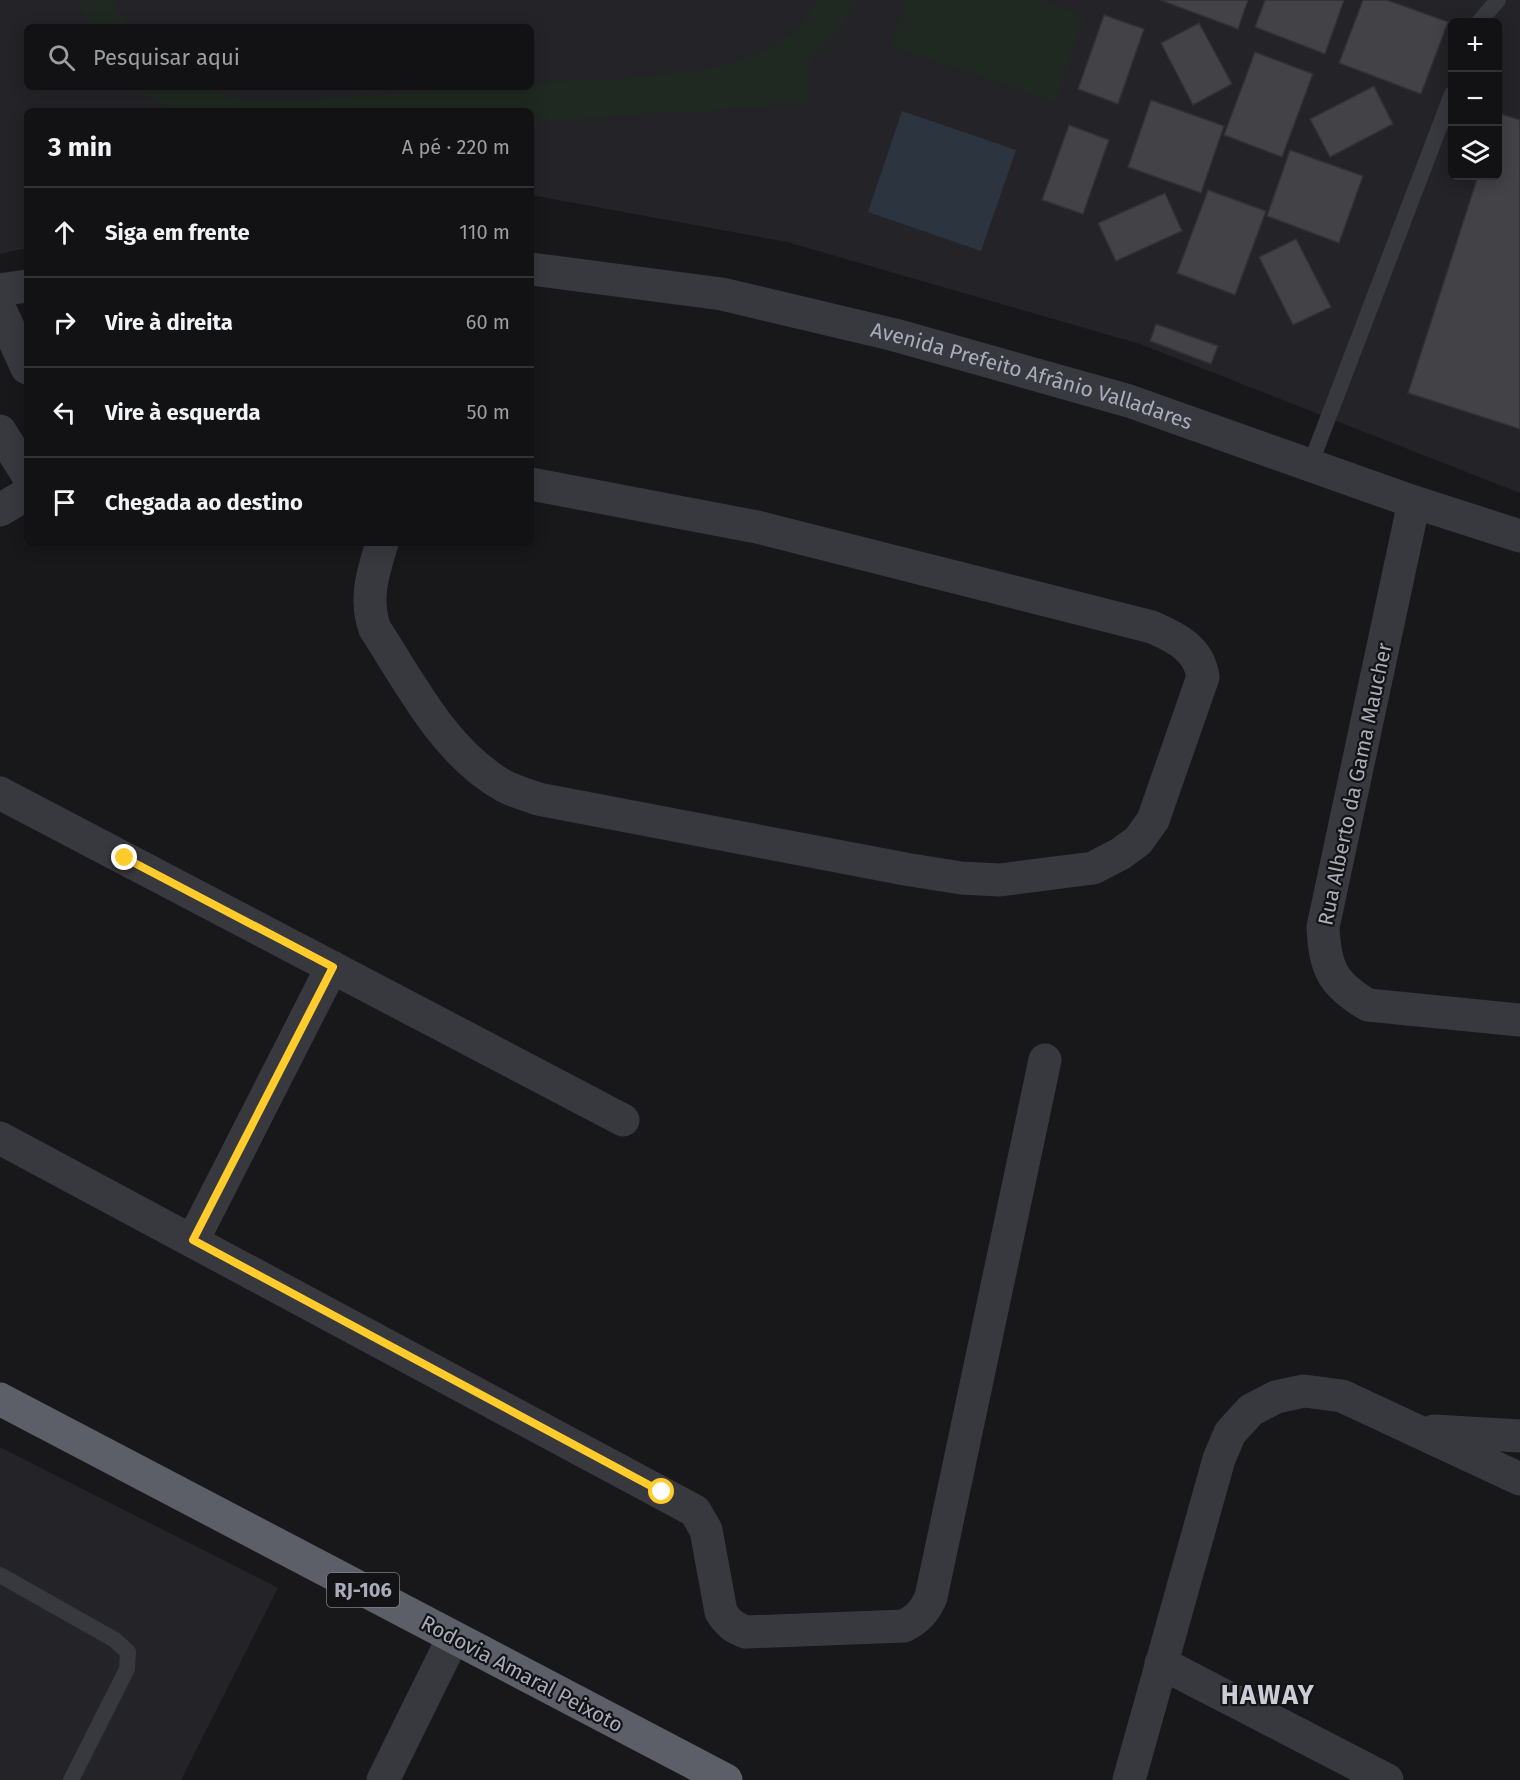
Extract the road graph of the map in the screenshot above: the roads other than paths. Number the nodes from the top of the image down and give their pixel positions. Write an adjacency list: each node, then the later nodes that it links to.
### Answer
1 (1498, 0): 2 (lane)
2 (1482, 18)
3 (1448, 105): 10 (lane)
4 (534, 269): 10 (street, Avenida Prefeito Afrânio Valladares)
5 (24, 286): 6 (street)
6 (0, 290)
7 (0, 309): 8 (street)
8 (24, 361)
9 (0, 431): 11 (street)
10 (1311, 465): 14 (street, Avenida Prefeito Afrânio Valladares)
11 (24, 469)
12 (534, 485): 17 (street)
13 (24, 496): 15 (street)
14 (1414, 502): 16 (street, Avenida Prefeito Afrânio Valladares); 20 (street, Rua Alberto da Gama Maucher)
15 (0, 510)
16 (1520, 536)
17 (381, 546)
18 (0, 793): 19 (street)
19 (333, 967): 22 (street); 24 (street)
20 (1520, 1020)
21 (1045, 1060): 24 (street)
22 (623, 1120)
23 (0, 1138): 24 (street)
24 (193, 1240)
25 (0, 1399): 30 (highway, Rodovia Amaral Peixoto / RJ-106)
26 (1418, 1430): 27 (street); 28 (street); 31 (street)
27 (1520, 1436)
28 (1520, 1479)
29 (0, 1575): 32 (lane)
30 (453, 1638): 33 (street); 34 (highway, Rodovia Amaral Peixoto / RJ-106)
31 (1161, 1663): 35 (street); 36 (street)
32 (71, 1780)
33 (383, 1780)
34 (726, 1780)
35 (1130, 1780)
36 (1387, 1780)

